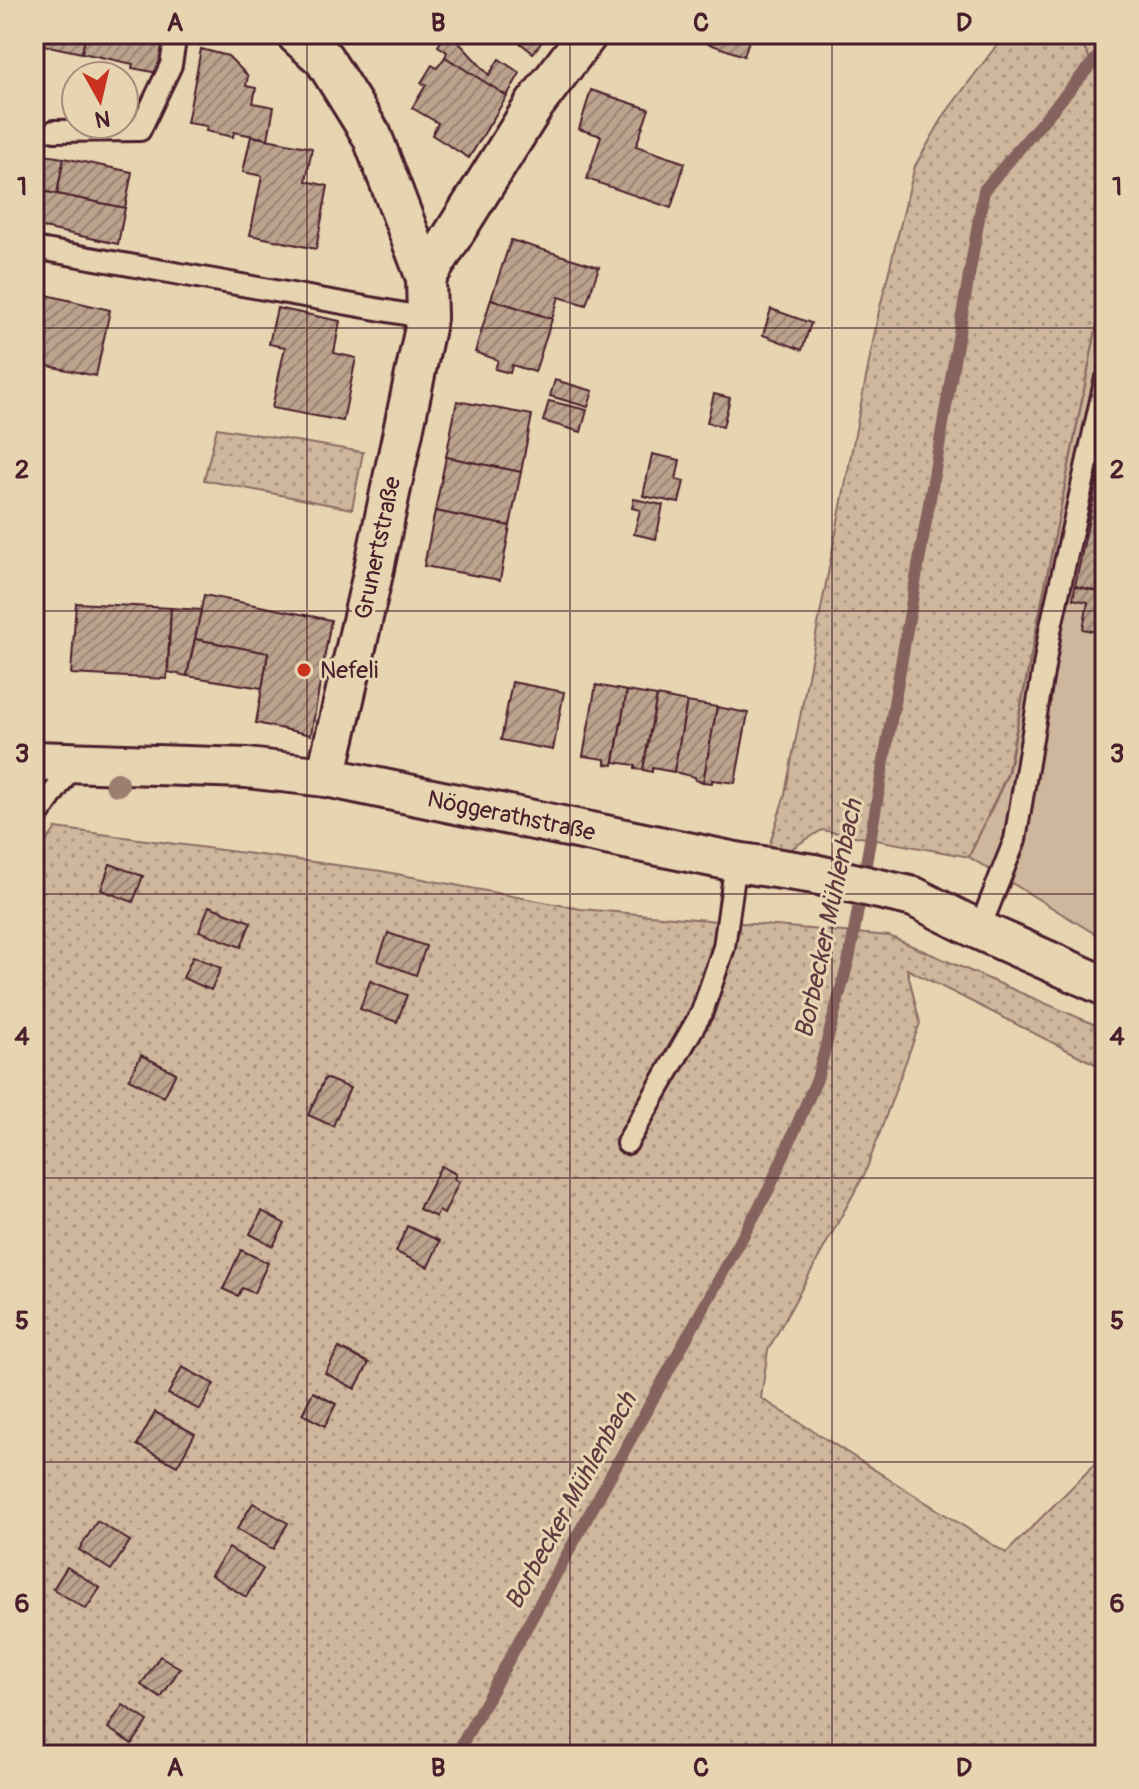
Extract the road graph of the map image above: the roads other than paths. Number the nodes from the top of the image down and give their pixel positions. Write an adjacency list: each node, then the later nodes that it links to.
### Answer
1 (176, 34): 5 (lane)
2 (296, 34): 4 (street, Grunertstraße)
3 (588, 34): 7 (street)
4 (328, 46): 7 (street, Grunertstraße)
5 (54, 131)
6 (34, 248): 8 (lane)
7 (426, 278): 8 (street, Grunertstraße)
8 (427, 318): 12 (street, Grunertstraße)
9 (1105, 382): 15 (lane)
10 (34, 761): 11 (street, Nöggerathstraße)
11 (75, 762): 12 (street, Nöggerathstraße); 13 (lane)
12 (326, 777): 14 (street, Nöggerathstraße)
13 (34, 821)
14 (736, 862): 15 (street, Nöggerathstraße); 17 (lane)
15 (979, 930): 16 (street, Nöggerathstraße)
16 (1105, 986)
17 (627, 1143)

